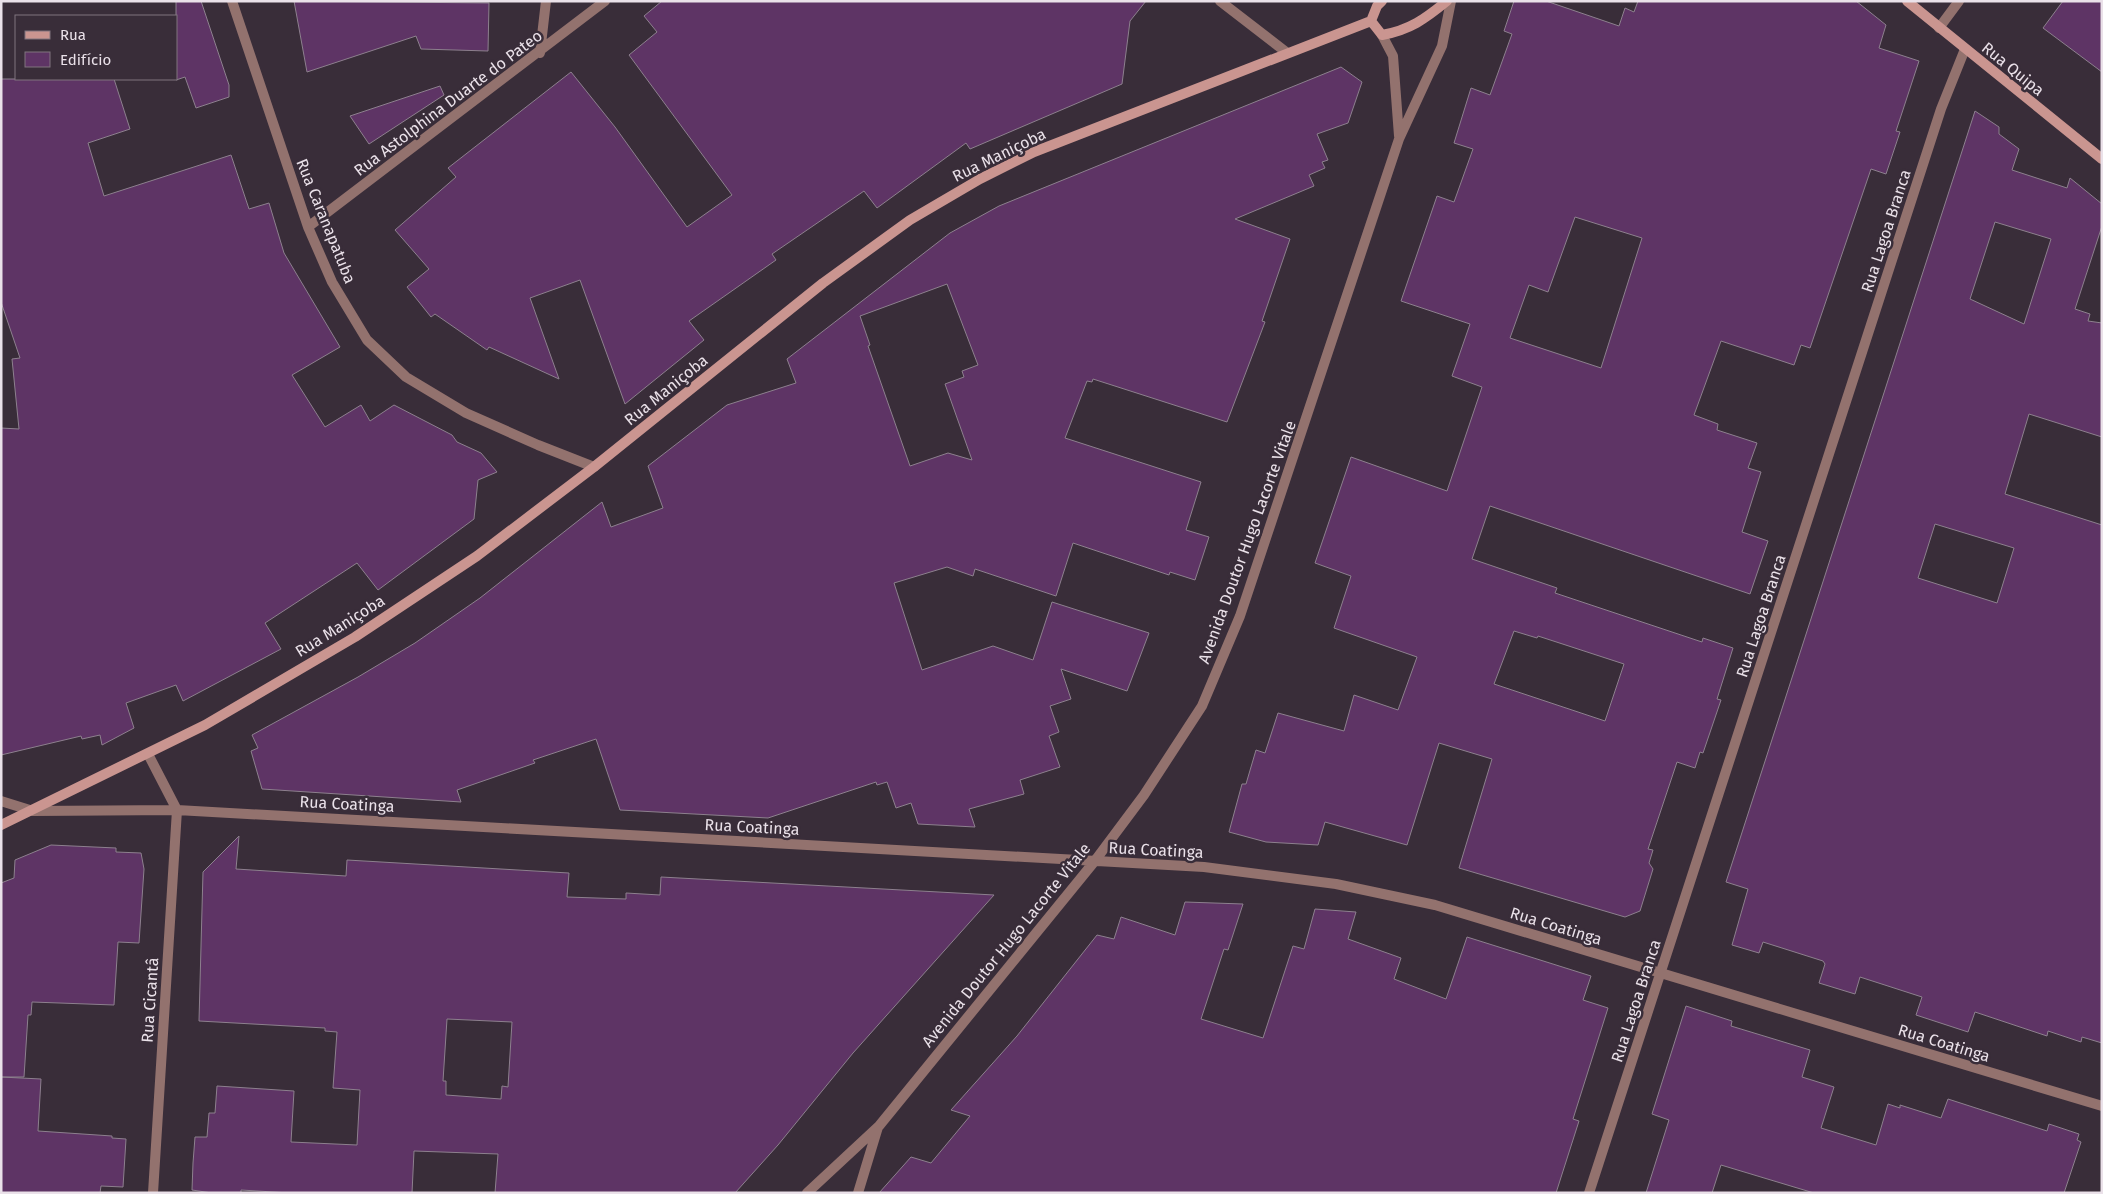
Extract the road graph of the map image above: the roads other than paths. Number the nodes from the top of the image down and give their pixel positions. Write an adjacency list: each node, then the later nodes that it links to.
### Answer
1 (232, 1): 18 (street, Rua Caranapatuba)
2 (546, 1): 15 (street)
3 (606, 1): 15 (street, Rua Astolphina Duarte do Pateo)
4 (1220, 1): 14 (street)
5 (1382, 1): 10 (street)
6 (1447, 1): 12 (street)
7 (1451, 1): 16 (street, Avenida Doutor Hugo Lacorte Vitale)
8 (1907, 1): 11 (street, Rua Quipa)
9 (1959, 1): 11 (street)
10 (1371, 21): 12 (street); 14 (street, Rua Maniçoba)
11 (1939, 28): 13 (street, Rua Quipa)
12 (1382, 36): 16 (street, Avenida Doutor Hugo Lacorte Vitale)
13 (1965, 50): 17 (street, Rua Quipa); 26 (street, Rua Lagoa Branca)
14 (1286, 52): 19 (street, Rua Maniçoba)
15 (540, 53): 18 (street, Rua Astolphina Duarte do Pateo)
16 (1399, 139): 25 (street, Avenida Doutor Hugo Lacorte Vitale)
17 (2102, 159)
18 (308, 227): 19 (street, Rua Caranapatuba)
19 (594, 468): 20 (street, Rua Maniçoba)
20 (148, 754): 22 (street); 23 (street, Rua Maniçoba)
21 (1, 801): 23 (street, Rua Coatinga)
22 (177, 810): 23 (street, Rua Coatinga); 25 (street, Rua Coatinga); 29 (street, Rua Cicantâ)
23 (33, 811): 24 (street, Rua Maniçoba)
24 (1, 825)
25 (1094, 862): 26 (street, Rua Coatinga); 28 (street, Avenida Doutor Hugo Lacorte Vitale)
26 (1660, 972): 27 (street, Rua Coatinga); 32 (street, Rua Lagoa Branca)
27 (2102, 1106)
28 (879, 1126): 30 (street, Avenida Doutor Hugo Lacorte Vitale); 31 (street, Avenida Doutor Hugo Lacorte Vitale)
29 (153, 1193)
30 (806, 1193)
31 (858, 1193)
32 (1589, 1193)

